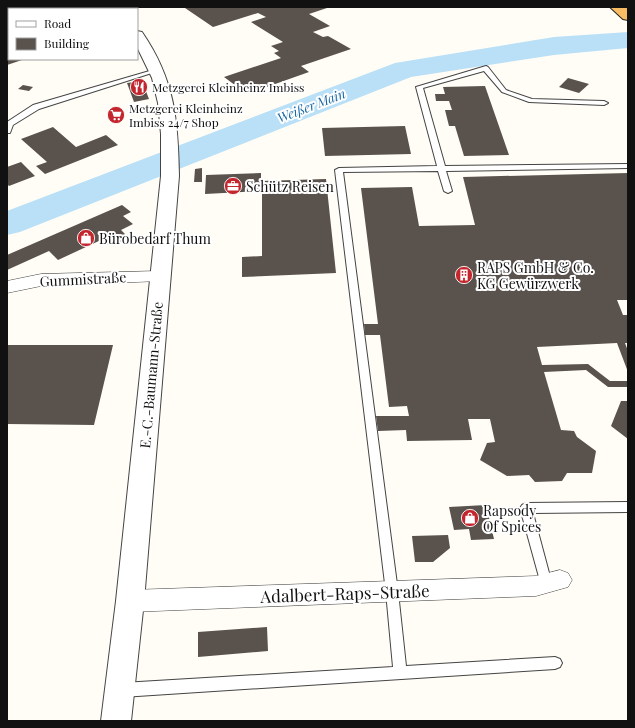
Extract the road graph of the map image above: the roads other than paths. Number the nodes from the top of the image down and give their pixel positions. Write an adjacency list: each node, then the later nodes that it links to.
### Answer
1 (617, 7): 2 (highway)
2 (628, 16)
3 (138, 37): 4 (street, E.-C.-Baumann-Straße)
4 (155, 71): 6 (lane); 10 (street, E.-C.-Baumann-Straße)
5 (604, 103): 8 (lane)
6 (7, 131)
7 (628, 166): 8 (lane)
8 (441, 168): 9 (lane); 14 (lane)
9 (448, 192)
10 (160, 276): 11 (street, Gummistraße); 15 (street, E.-C.-Baumann-Straße)
11 (7, 287)
12 (628, 507): 13 (lane)
13 (553, 582): 14 (street, Adalbert-Raps-Straße)
14 (392, 592): 15 (street, Adalbert-Raps-Straße); 17 (lane)
15 (130, 602): 18 (street, E.-C.-Baumann-Straße)
16 (555, 663): 17 (lane)
17 (400, 673): 18 (lane)
18 (120, 690): 19 (street, E.-C.-Baumann-Straße)
19 (116, 721)

